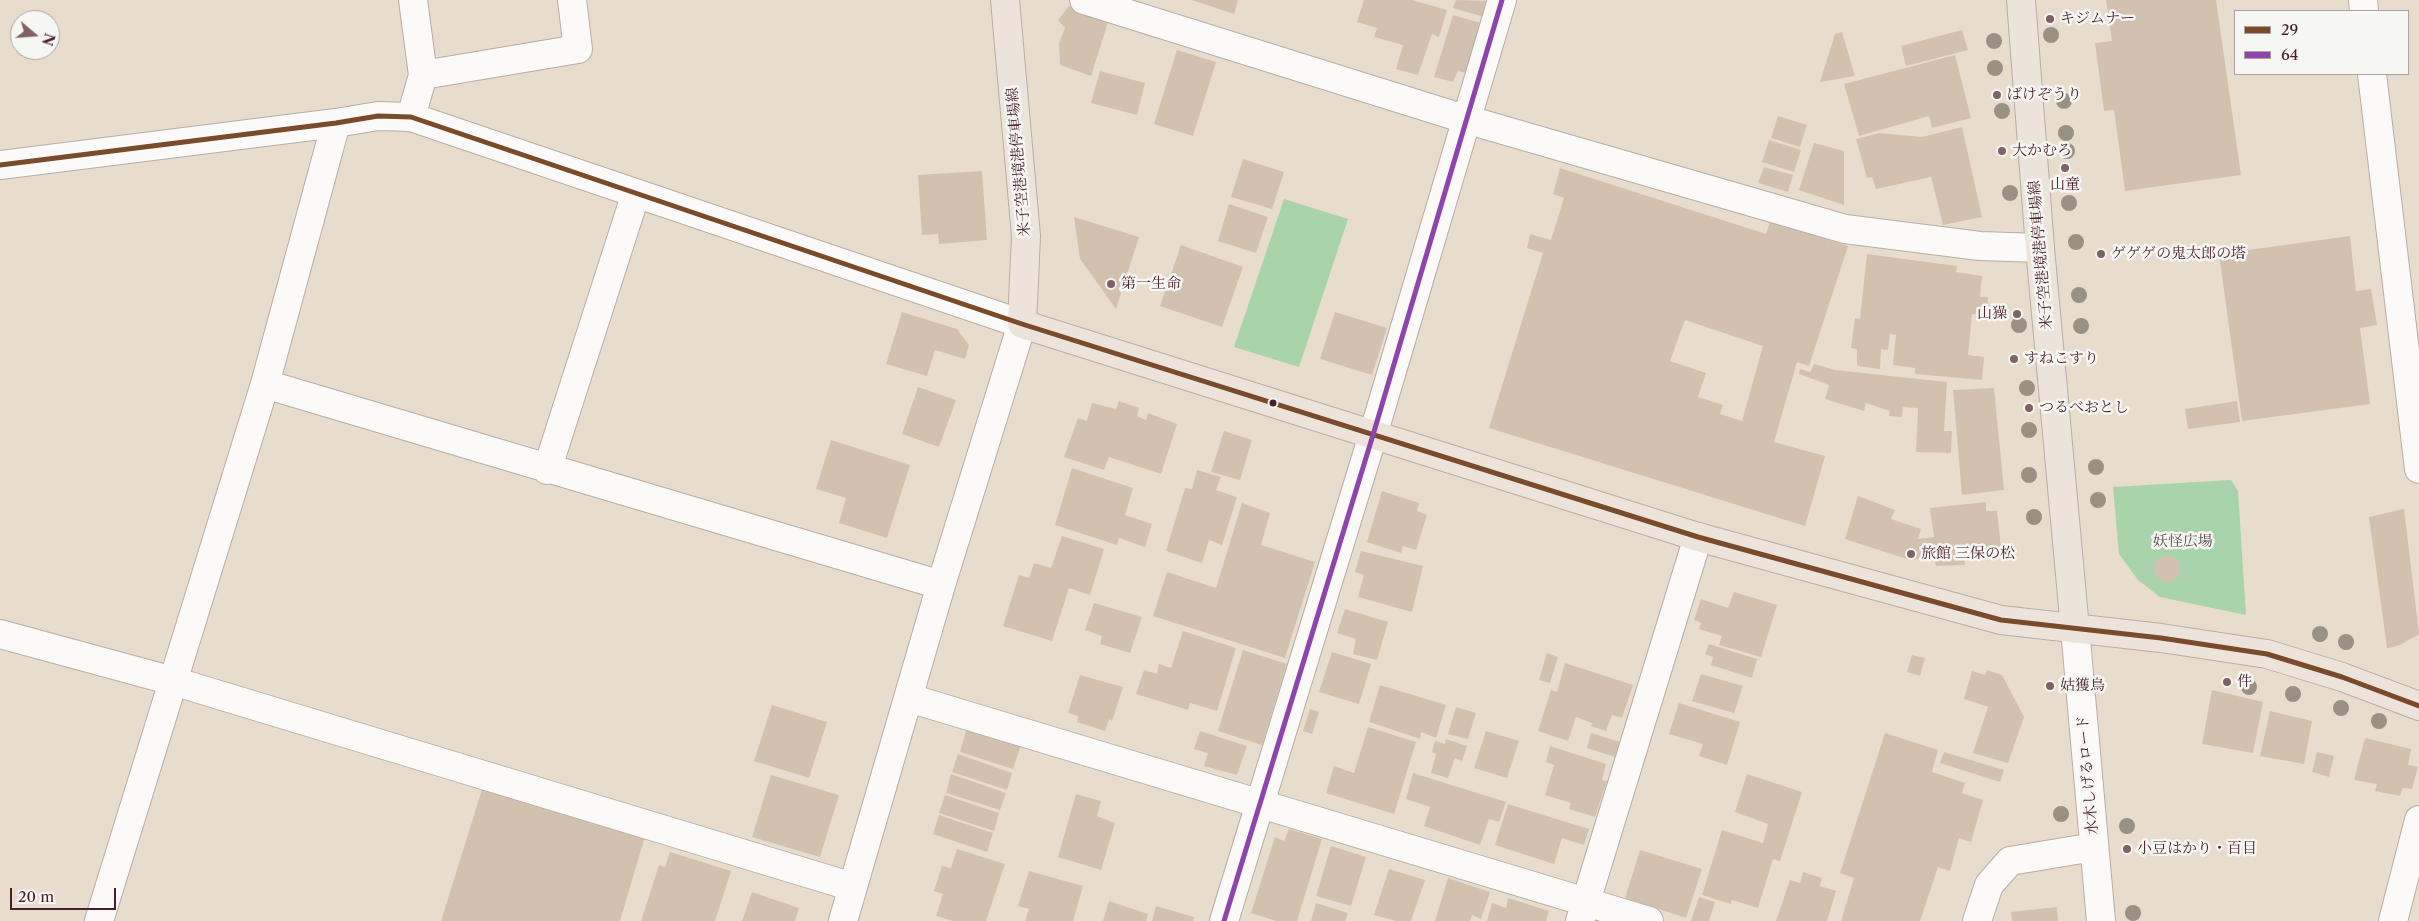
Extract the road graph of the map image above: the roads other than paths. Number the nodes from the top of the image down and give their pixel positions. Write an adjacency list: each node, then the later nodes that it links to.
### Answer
1 (413, 0): 7 (street)
2 (572, 0): 7 (street)
3 (1005, 0): 15 (main road, 米子空港境港停車場線)
4 (1084, 0): 10 (street)
5 (1502, 0): 10 (street)
6 (2021, 0): 14 (main road, 米子空港境港停車場線)
7 (423, 74): 9 (street)
8 (2372, 75): 18 (street)
9 (411, 117): 11 (street); 13 (street)
10 (1465, 119): 14 (street); 17 (street)
11 (336, 123): 12 (street); 16 (street)
12 (0, 165)
13 (636, 193): 15 (street); 19 (street)
14 (2040, 248): 22 (main road, 米子空港境港停車場線)
15 (1022, 324): 17 (main road); 21 (street)
16 (265, 384): 19 (street); 24 (street)
17 (1373, 435): 20 (main road); 27 (street)
18 (2419, 469)
19 (547, 470): 21 (street)
20 (1698, 537): 22 (main road); 31 (street)
21 (941, 585): 25 (street)
22 (2075, 629): 26 (main road); 29 (street, 水木しげるロード)
23 (0, 634): 24 (street)
24 (173, 681): 30 (street); 32 (street)
25 (909, 698): 27 (street); 30 (street)
26 (2419, 706)
27 (1259, 803): 31 (street); 34 (street)
28 (2419, 820): 38 (street)
29 (2094, 847): 36 (street); 37 (street, 水木しげるロード)
30 (853, 887): 33 (street)
31 (1583, 911): 35 (street)
32 (99, 921)
33 (843, 921)
34 (1224, 921)
35 (1649, 921)
36 (1977, 921)
37 (2101, 921)
38 (2393, 921)

